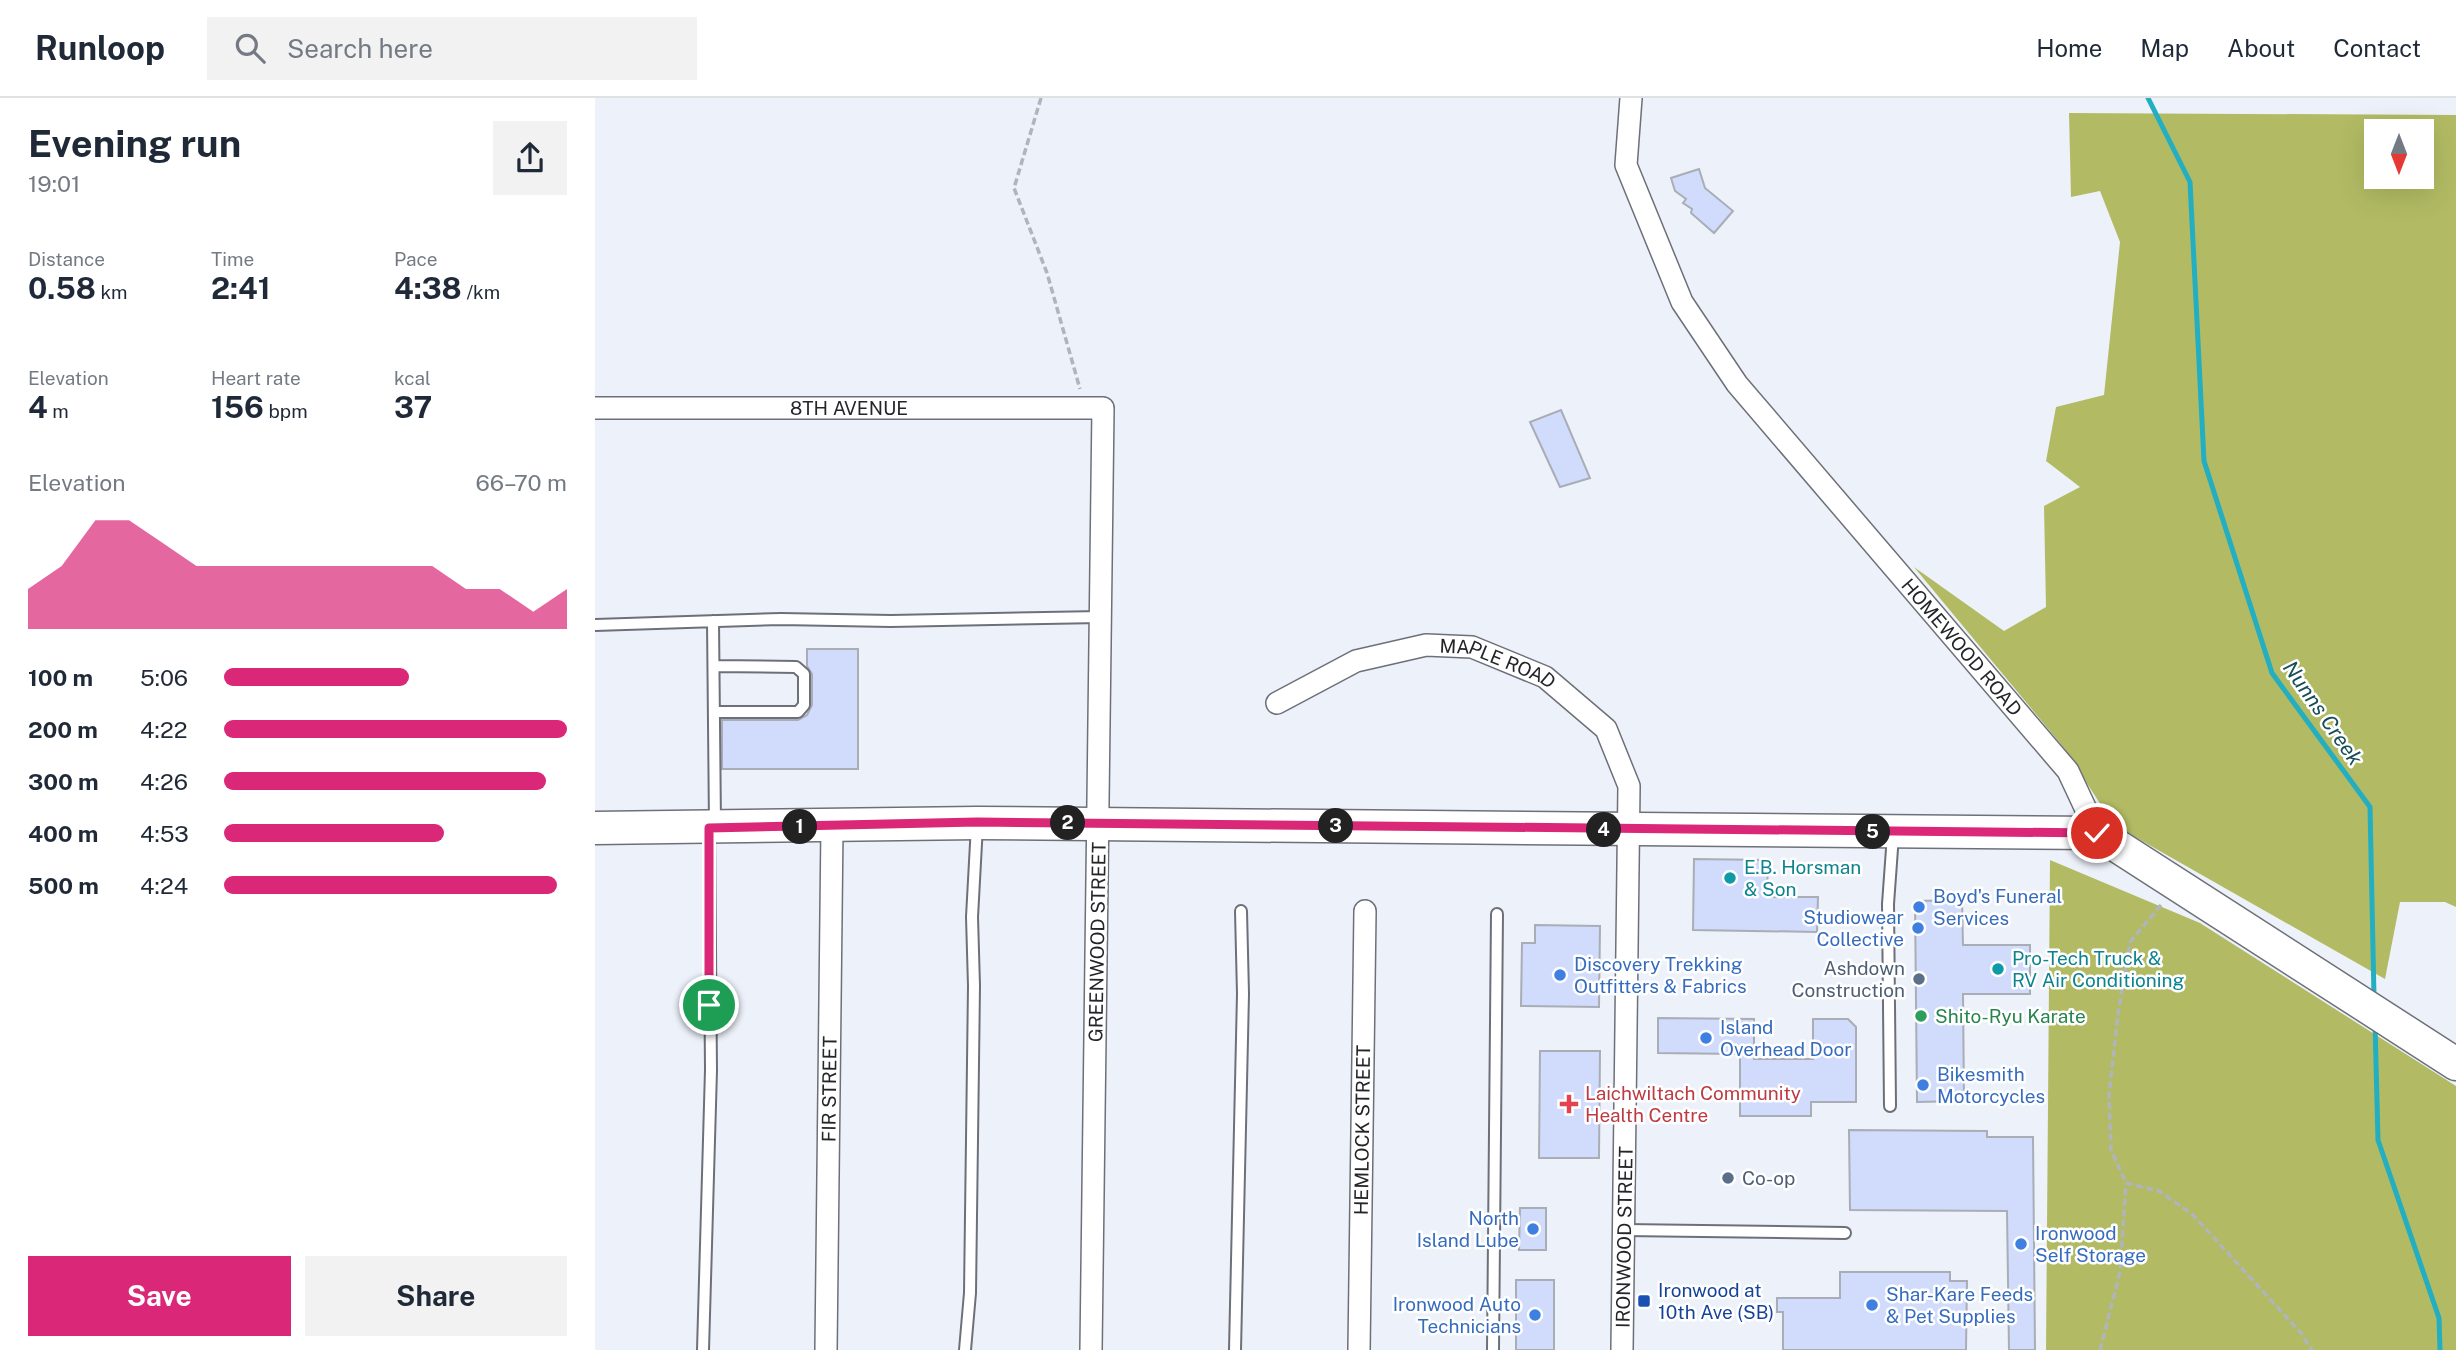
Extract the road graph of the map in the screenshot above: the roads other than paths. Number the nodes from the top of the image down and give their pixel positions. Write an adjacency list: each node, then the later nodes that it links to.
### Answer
1 (1631, 98): 17 (street, HOMEWOOD ROAD)
2 (595, 408): 3 (street, 8TH AVENUE)
3 (1094, 408): 4 (street, GREENWOOD STREET)
4 (1101, 617): 5 (lane); 11 (street, GREENWOOD STREET)
5 (713, 621): 6 (lane); 7 (lane)
6 (595, 625)
7 (714, 666): 9 (lane); 9 (lane)
8 (1277, 704): 15 (street, MAPLE ROAD)
9 (714, 712): 14 (lane)
10 (977, 822): 11 (main road); 12 (main road); 27 (lane)
11 (1098, 823): 15 (main road); 28 (street, GREENWOOD STREET)
12 (832, 827): 14 (main road); 26 (street, FIR STREET)
13 (595, 828): 14 (main road)
14 (712, 828): 25 (lane)
15 (1629, 830): 16 (main road); 23 (street, IRONWOOD STREET)
16 (1894, 832): 17 (main road); 22 (lane)
17 (2097, 833): 21 (main road)
18 (1241, 911): 29 (lane)
19 (1365, 911): 30 (street, HEMLOCK STREET)
20 (1497, 914): 31 (lane)
21 (2456, 1063)
22 (1890, 1106)
23 (1624, 1230): 24 (lane); 32 (street, IRONWOOD STREET)
24 (1845, 1233)
25 (703, 1350)
26 (826, 1350)
27 (965, 1350)
28 (1091, 1350)
29 (1235, 1350)
30 (1359, 1350)
31 (1493, 1350)
32 (1622, 1350)

